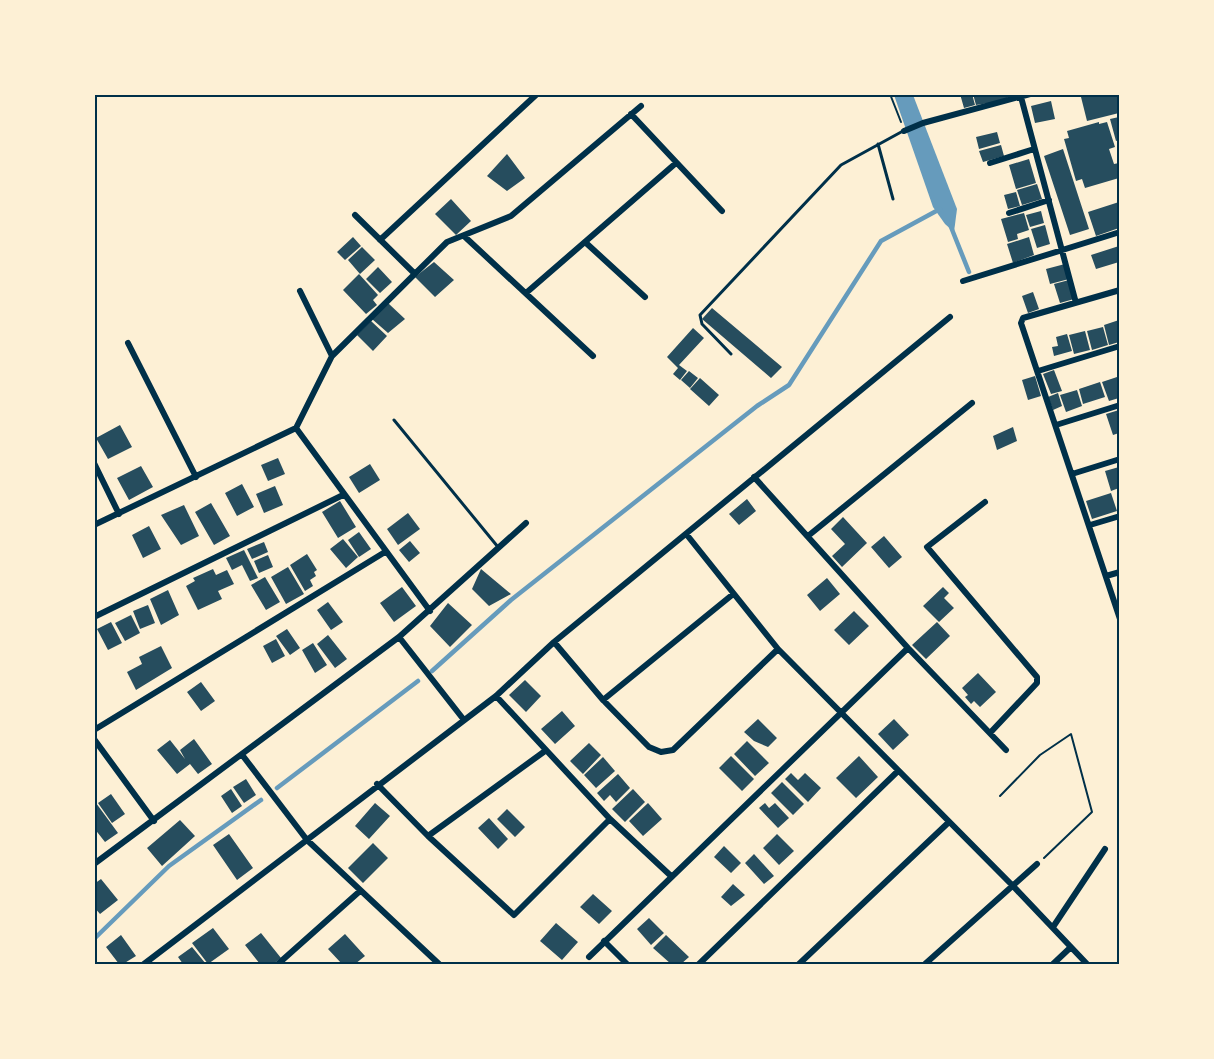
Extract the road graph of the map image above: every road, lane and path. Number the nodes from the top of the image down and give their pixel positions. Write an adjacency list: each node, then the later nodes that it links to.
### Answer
1 (537, 94): 19 (street)
2 (890, 94): 7 (path)
3 (1030, 94): 4 (street)
4 (1021, 97): 7 (street); 9 (street)
5 (640, 106): 6 (street)
6 (631, 114): 10 (street); 18 (street)
7 (906, 130): 8 (lane)
8 (878, 144): 12 (lane); 32 (lane)
9 (1034, 149): 11 (street); 13 (street)
10 (676, 163): 14 (street); 20 (street)
11 (990, 163)
12 (893, 199)
13 (1049, 200): 15 (street); 21 (street)
14 (722, 212)
15 (1009, 213)
16 (355, 215): 19 (street)
17 (1119, 232): 21 (street)
18 (464, 236): 22 (street); 26 (street)
19 (381, 240): 22 (street)
20 (585, 242): 26 (street); 27 (street)
21 (1064, 250): 23 (street); 28 (street)
22 (414, 273): 33 (street)
23 (963, 281)
24 (1119, 290): 28 (street)
25 (300, 291): 33 (street)
26 (526, 293): 34 (street)
27 (645, 297)
28 (1076, 303): 35 (street)
29 (950, 317): 45 (street)
30 (128, 343): 44 (street)
31 (1119, 346): 35 (street)
32 (731, 354)
33 (332, 356): 40 (street)
34 (593, 356)
35 (1038, 371): 39 (street)
36 (972, 403): 54 (street)
37 (1119, 405): 39 (street)
38 (394, 420): 55 (lane)
39 (1056, 425): 43 (street)
40 (296, 428): 44 (street); 46 (street)
41 (1119, 459): 43 (street)
42 (94, 463): 48 (street)
43 (1072, 474): 52 (street)
44 (196, 477): 48 (street)
45 (754, 477): 53 (street); 54 (street)
46 (343, 495): 56 (street); 61 (street)
47 (985, 502): 72 (street)
48 (119, 514): 51 (street)
49 (1119, 516): 52 (street)
50 (526, 523): 55 (street)
51 (94, 525)
52 (1090, 525): 58 (street)
53 (687, 535): 59 (street); 64 (street)
54 (808, 536): 65 (street)
55 (498, 547): 60 (street)
56 (385, 552): 60 (street); 71 (street)
57 (1119, 572): 58 (street)
58 (1106, 576): 62 (street)
59 (732, 595): 66 (street); 68 (street)
60 (429, 611): 63 (street)
61 (94, 617)
62 (1119, 619)
63 (399, 637): 70 (street); 76 (street)
64 (554, 642): 67 (street); 68 (street)
65 (908, 648): 69 (street); 72 (street)
66 (778, 649): 68 (street); 69 (street)
67 (496, 696): 70 (street); 75 (street)
68 (603, 700)
69 (840, 713): 77 (street); 88 (street)
70 (464, 720): 78 (street)
71 (94, 730)
72 (990, 733): 74 (street)
73 (94, 739): 81 (street)
74 (1006, 750)
75 (545, 751): 80 (street); 83 (street)
76 (243, 756): 81 (street); 84 (street)
77 (898, 771): 82 (street); 99 (street)
78 (377, 784): 83 (street); 84 (street)
79 (1000, 796): 87 (path)
80 (610, 819): 83 (street); 88 (street)
81 (154, 821): 86 (street)
82 (949, 822): 89 (street); 100 (street)
83 (428, 836)
84 (307, 840): 90 (street); 95 (street)
85 (1105, 849): 91 (street)
86 (94, 864)
87 (1037, 864): 89 (street)
88 (670, 876): 92 (street)
89 (1012, 885): 91 (street); 101 (street)
90 (360, 891): 96 (street); 97 (street)
91 (1053, 927): 93 (street)
92 (604, 941): 94 (street); 98 (street)
93 (1071, 947): 102 (street); 103 (street)
94 (589, 957)
95 (144, 964)
96 (278, 964)
97 (439, 964)
98 (627, 964)
99 (699, 964)
100 (799, 964)
101 (925, 964)
102 (1053, 964)
103 (1087, 964)

